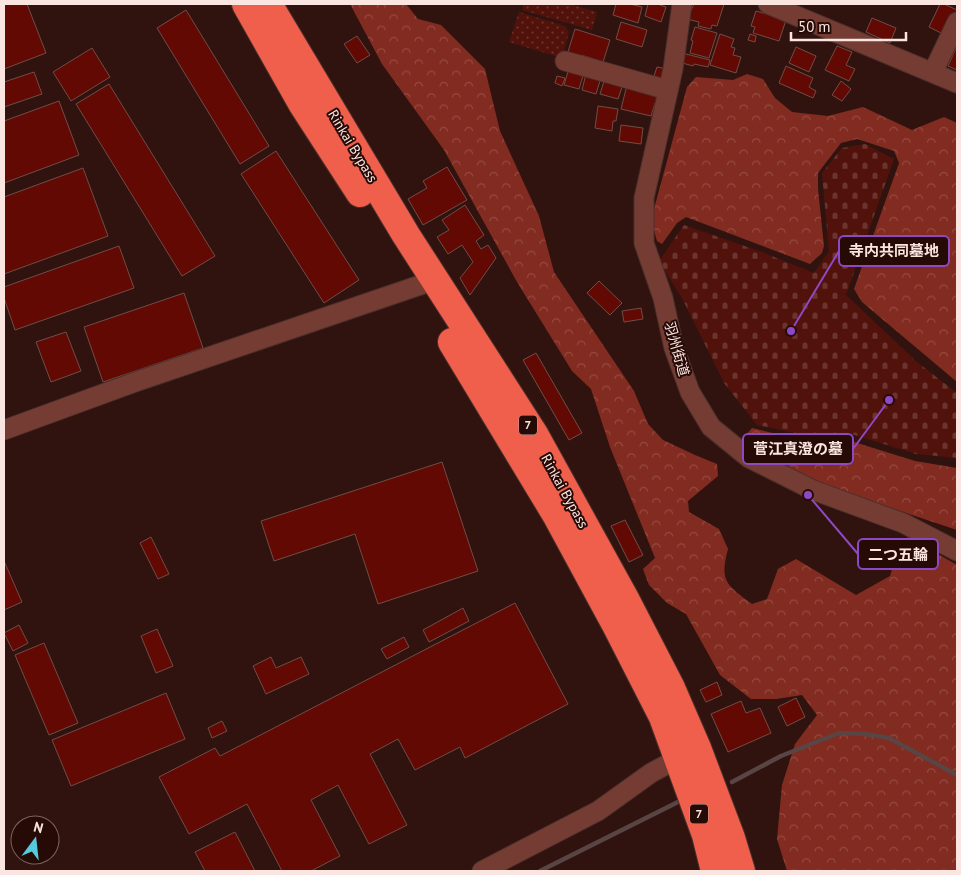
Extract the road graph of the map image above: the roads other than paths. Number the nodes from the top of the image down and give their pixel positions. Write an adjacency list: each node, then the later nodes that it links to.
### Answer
1 (246, 4): 10 (highway, Rinkai Bypass / 7)
2 (268, 4): 10 (highway, Rinkai Bypass / 7)
3 (682, 4): 9 (street, 羽州街道)
4 (768, 4): 7 (street)
5 (957, 22): 7 (street)
6 (565, 61): 9 (street)
7 (933, 72): 8 (street)
8 (957, 83)
9 (668, 90): 12 (street, 羽州街道)
10 (426, 283): 11 (street); 13 (highway, Rinkai Bypass / 7)
11 (4, 430)
12 (953, 549)
13 (688, 753): 14 (street); 15 (highway, Rinkai Bypass / 7); 16 (highway, Rinkai Bypass / 7)
14 (482, 871)
15 (715, 871)
16 (741, 871)

